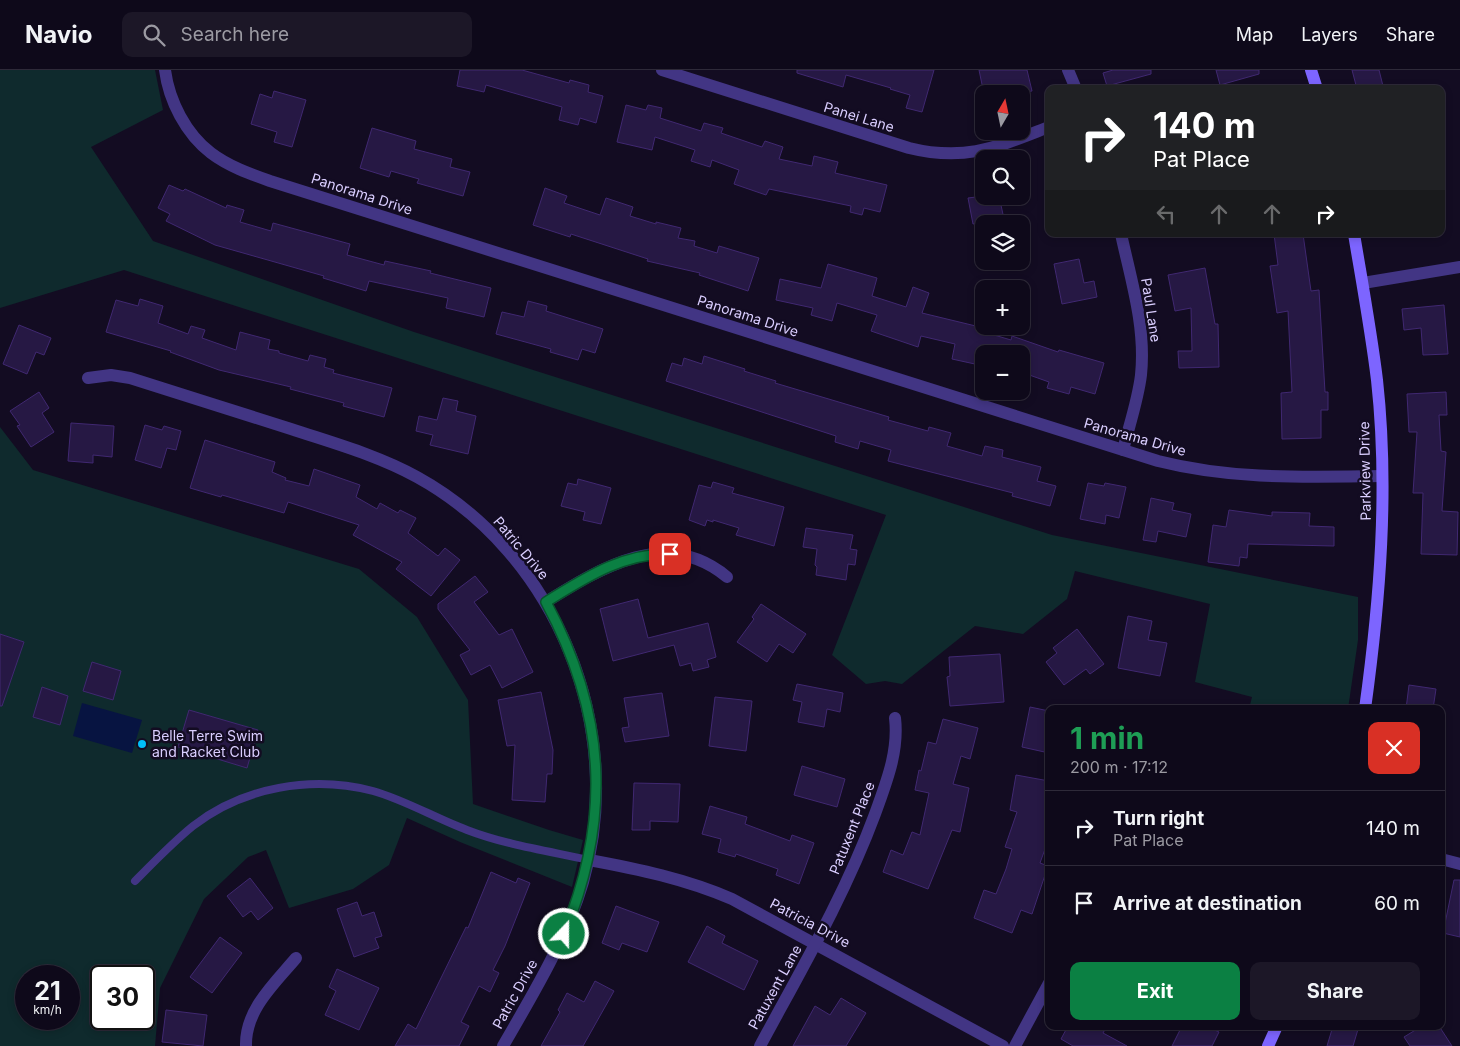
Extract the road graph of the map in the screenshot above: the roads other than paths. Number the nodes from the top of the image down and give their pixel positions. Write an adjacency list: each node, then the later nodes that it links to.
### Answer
1 (166, 70): 13 (street, Panorama Drive)
2 (662, 70): 7 (street, Panei Lane)
3 (1068, 70): 5 (street)
4 (1311, 70): 6 (street)
5 (1074, 85)
6 (1316, 85)
7 (1045, 129)
8 (1122, 237): 13 (street, Paul Lane)
9 (1354, 237): 11 (street, Parkview Drive)
10 (1460, 266): 11 (street)
11 (1362, 283): 14 (street, Parkview Drive)
12 (88, 378): 16 (street, Patric Drive)
13 (1122, 450): 14 (street, Panorama Drive)
14 (1382, 476): 17 (street, Parkview Drive)
15 (727, 577): 16 (street)
16 (546, 602): 19 (street, Patric Drive)
17 (1366, 705)
18 (895, 718): 23 (street, Patuxent Place)
19 (589, 860): 22 (lane); 23 (street, Patricia Drive); 28 (street, Patric Drive)
20 (1445, 860): 21 (street)
21 (1460, 864)
22 (135, 881)
23 (816, 943): 29 (street, Patuxent Lane); 30 (street, Patricia Drive)
24 (296, 958): 27 (street)
25 (1045, 990): 31 (street)
26 (1275, 1030): 32 (street)
27 (246, 1046)
28 (503, 1046)
29 (760, 1046)
30 (1003, 1046)
31 (1015, 1046)
32 (1268, 1046)

